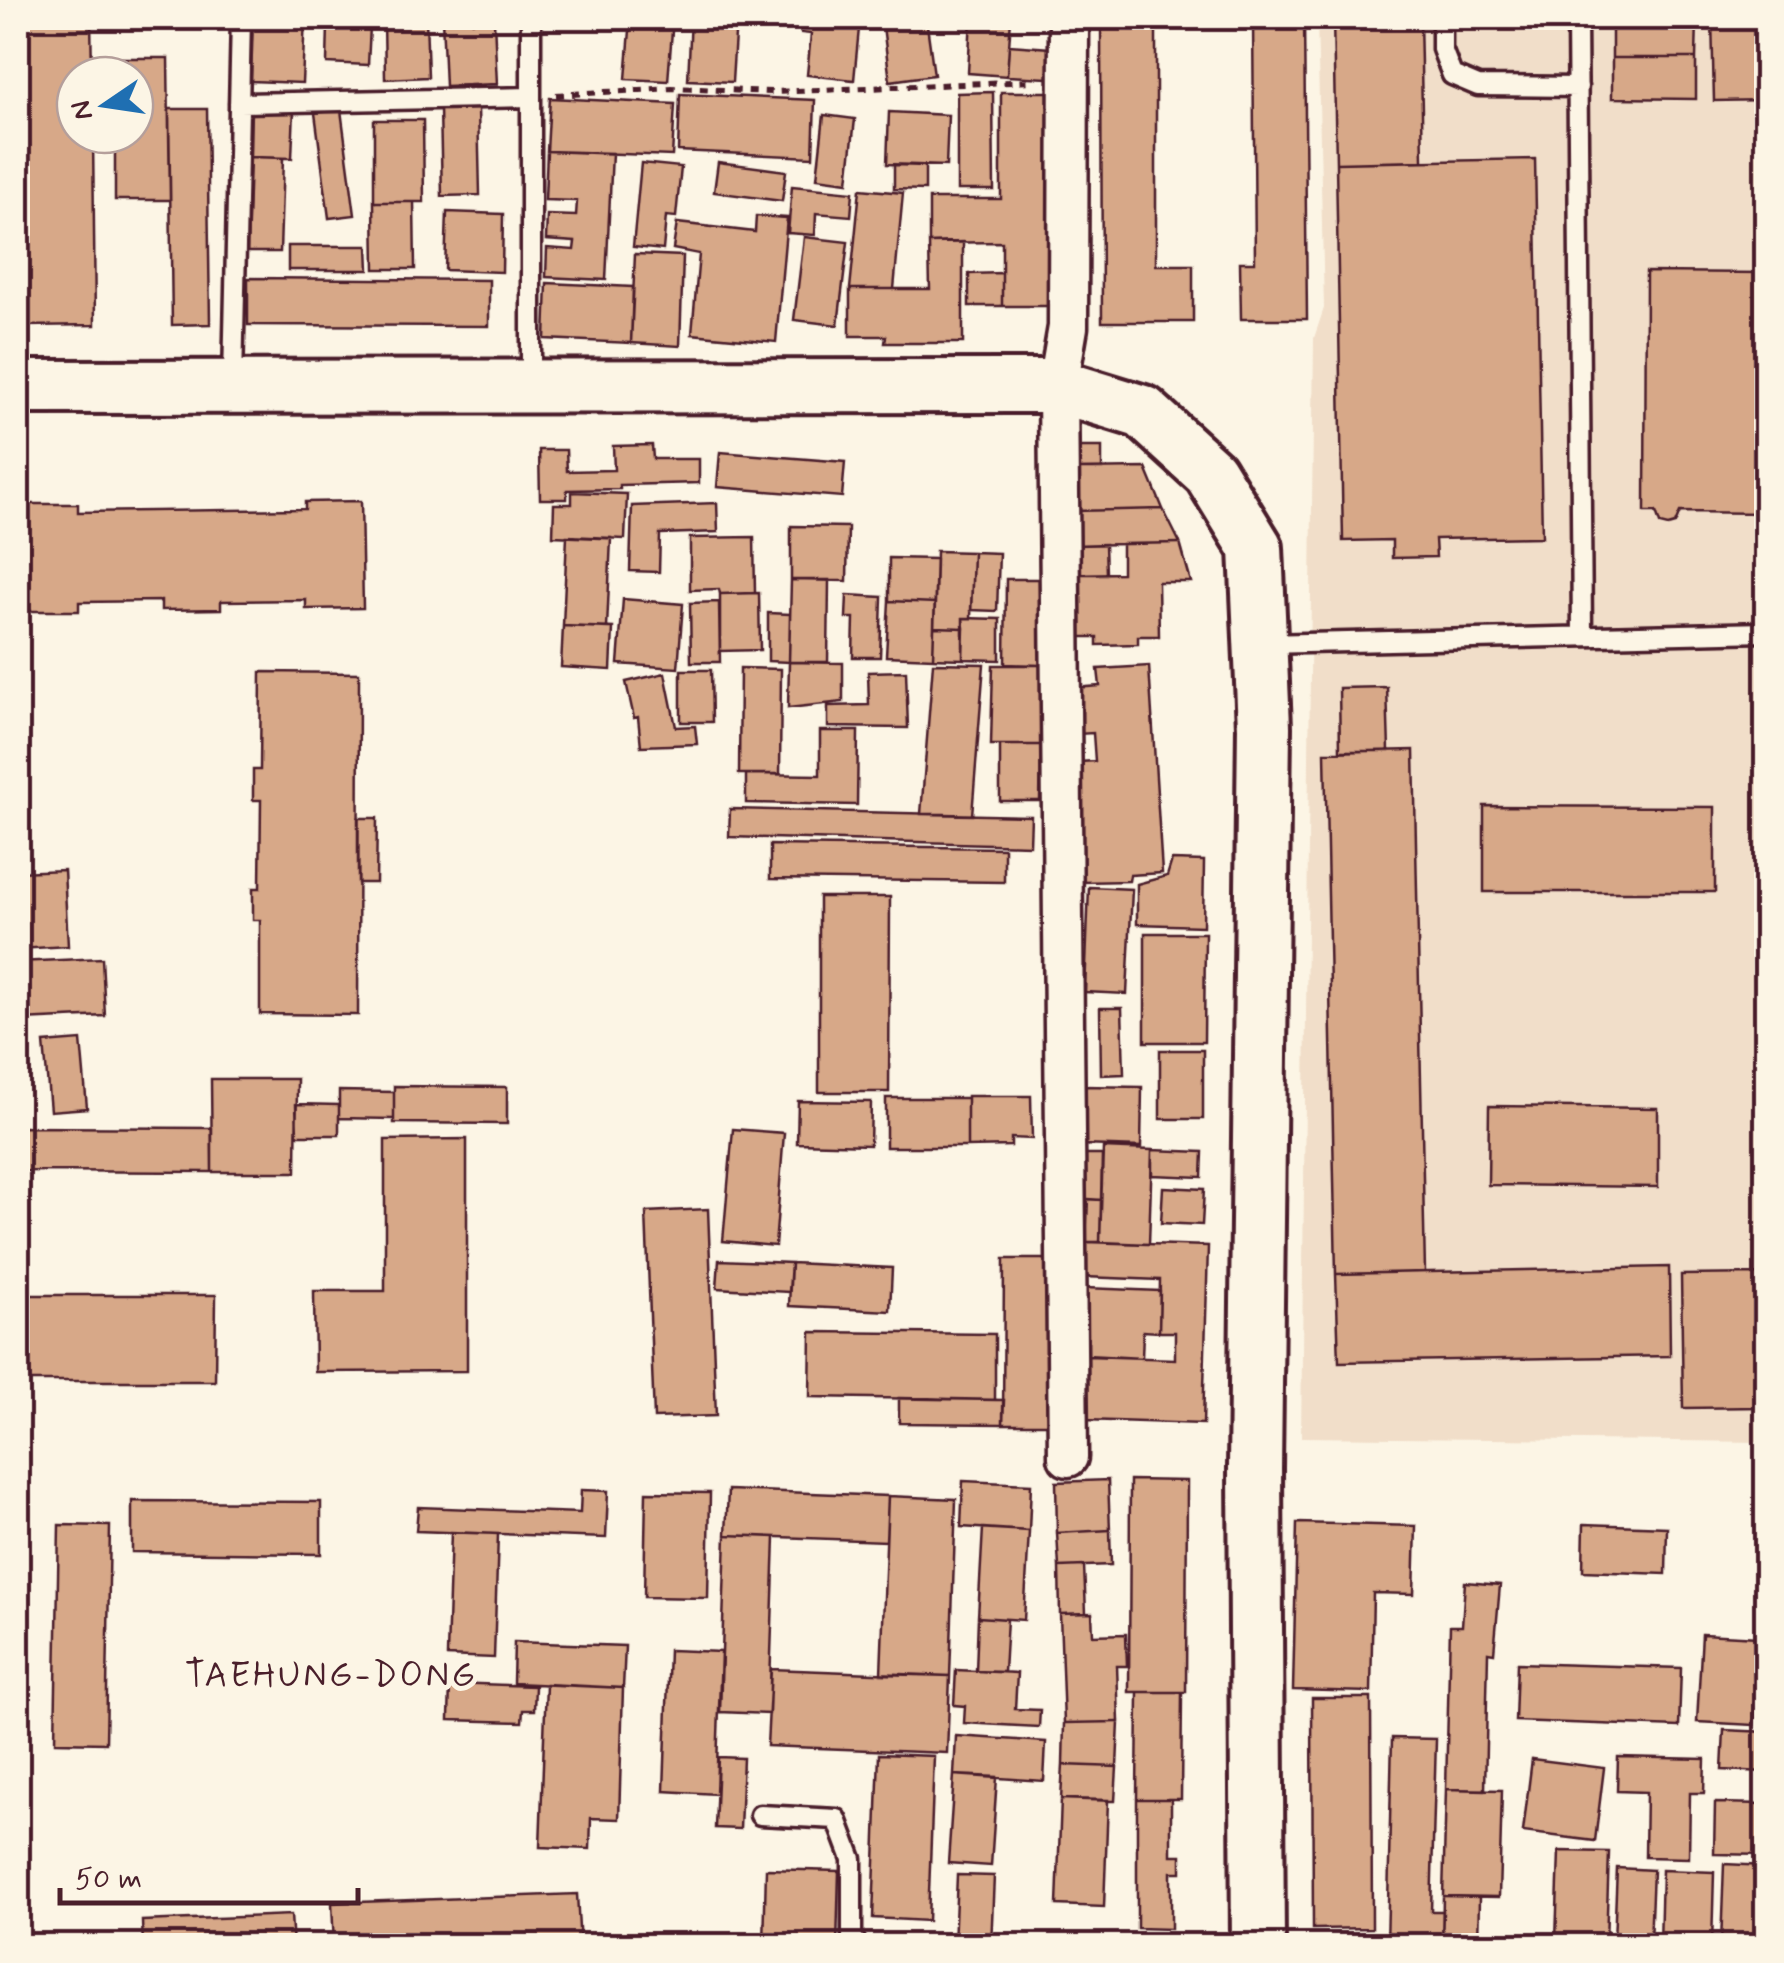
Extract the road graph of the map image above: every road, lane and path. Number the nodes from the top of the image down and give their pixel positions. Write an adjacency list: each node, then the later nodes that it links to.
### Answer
1 (241, 18): 9 (lane)
2 (531, 18): 8 (lane)
3 (1069, 18): 6 (street)
4 (1442, 18): 7 (lane)
5 (1577, 18): 7 (lane)
6 (1069, 80): 8 (path); 13 (street)
7 (1578, 87): 15 (lane)
8 (531, 97): 9 (lane); 12 (lane)
9 (239, 103): 11 (lane)
10 (18, 386): 11 (street)
11 (233, 386): 12 (street)
12 (532, 386): 13 (street)
13 (1058, 386): 16 (street); 17 (street)
14 (1766, 632): 15 (lane)
15 (1582, 634): 16 (lane)
16 (1258, 644): 20 (street)
17 (1068, 1457)
18 (760, 1815): 19 (lane)
19 (858, 1946)
20 (1258, 1946)

